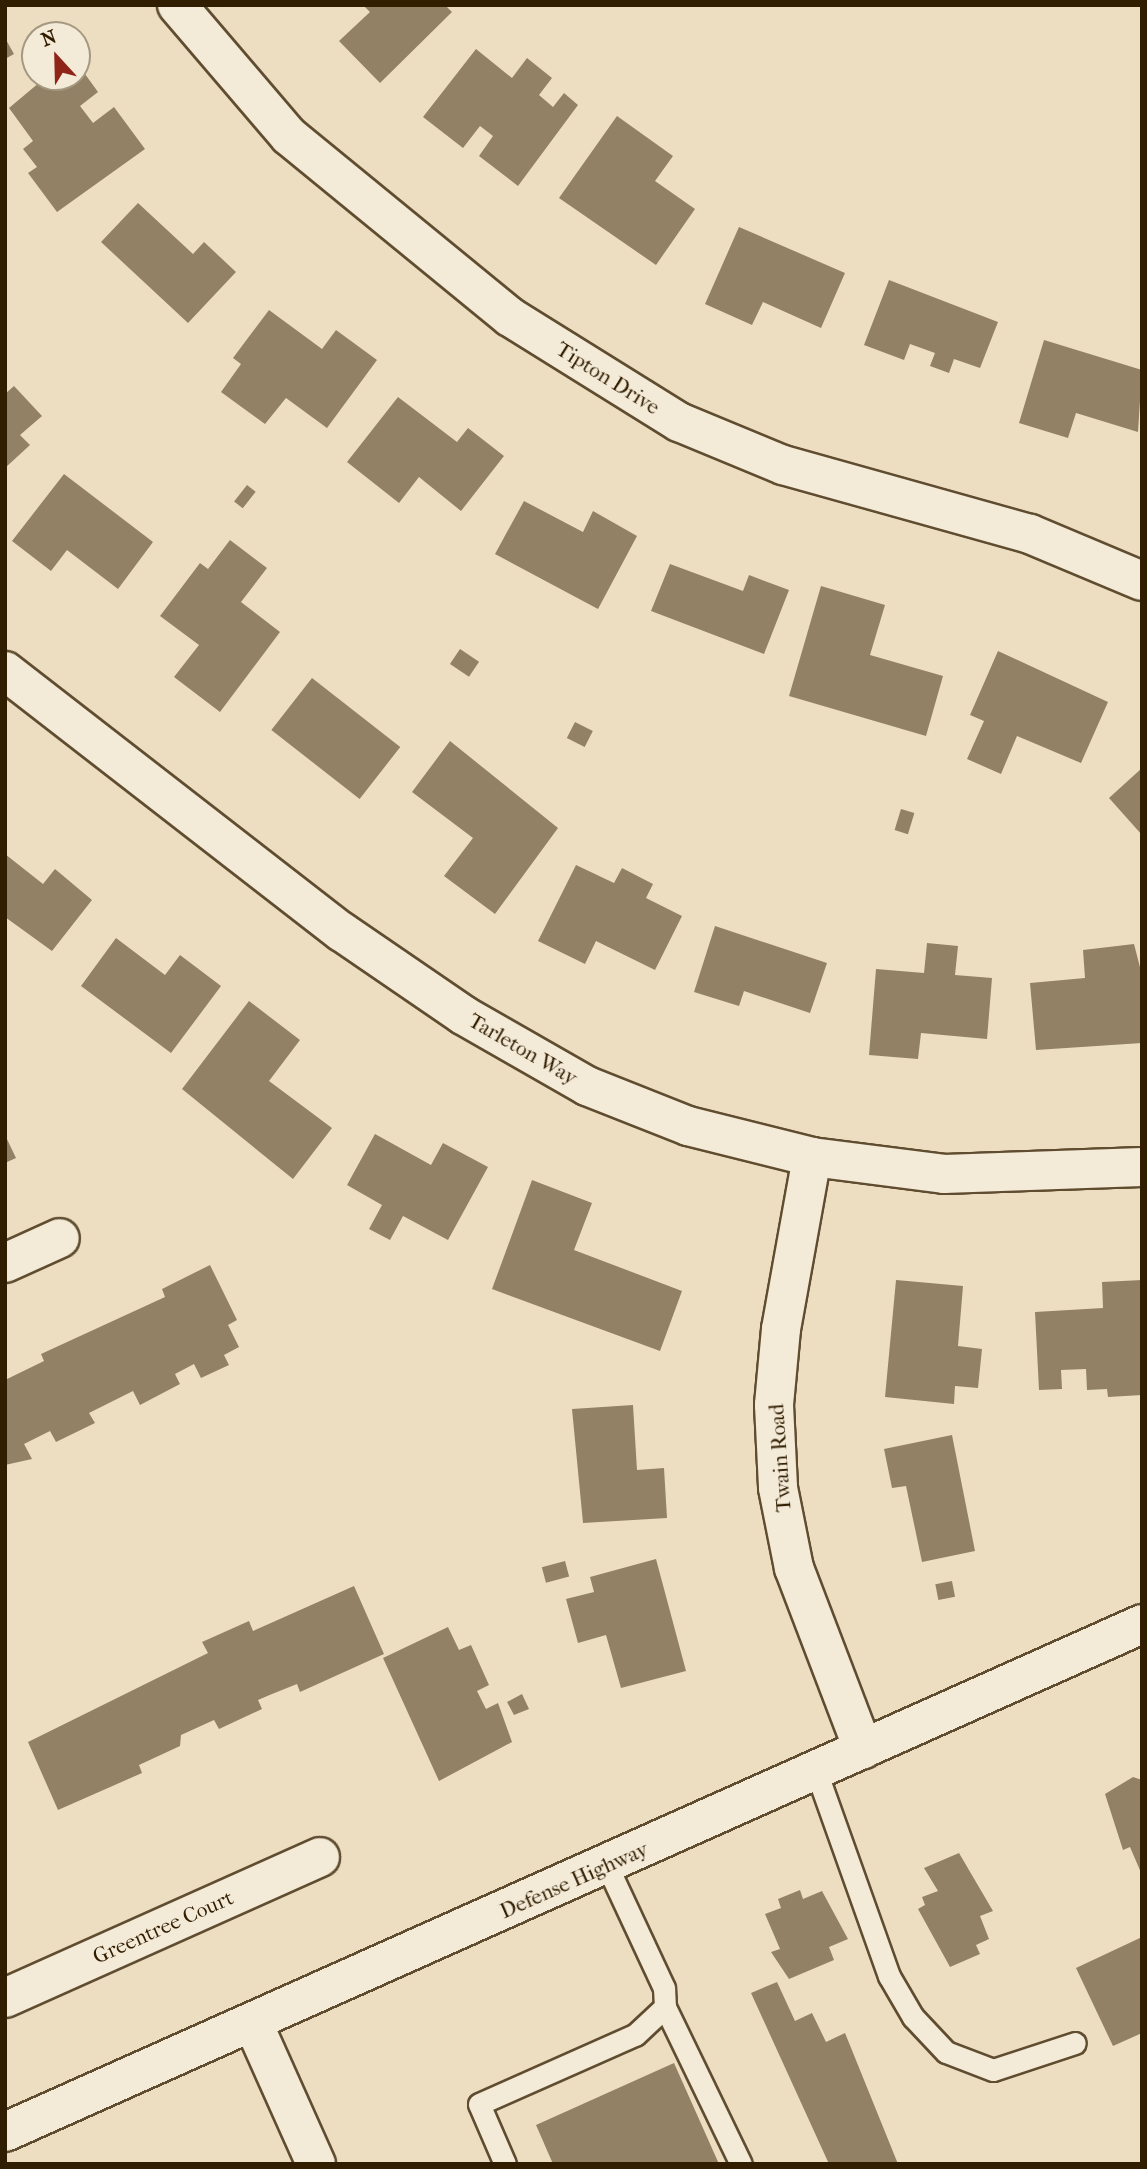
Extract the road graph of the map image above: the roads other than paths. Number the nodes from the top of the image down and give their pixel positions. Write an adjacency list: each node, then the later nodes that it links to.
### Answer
1 (177, 5): 2 (street, Tipton Drive)
2 (1142, 582)
3 (5, 671): 4 (street, Tarleton Way)
4 (812, 1157): 5 (street, Tarleton Way); 9 (street, Twain Road)
5 (1142, 1167)
6 (60, 1238): 7 (street)
7 (5, 1262)
8 (1142, 1624): 9 (street, Defense Highway)
9 (863, 1749): 10 (street, Defense Highway)
10 (816, 1771): 12 (street, Defense Highway); 16 (lane)
11 (320, 1857): 13 (street, Greentree Court)
12 (607, 1866): 14 (lane); 15 (street, Defense Highway)
13 (5, 1998)
14 (665, 2007): 19 (lane); 20 (lane)
15 (253, 2023): 17 (street, Defense Highway); 18 (street)
16 (1075, 2043)
17 (5, 2132)
18 (316, 2164)
19 (505, 2164)
20 (741, 2164)

